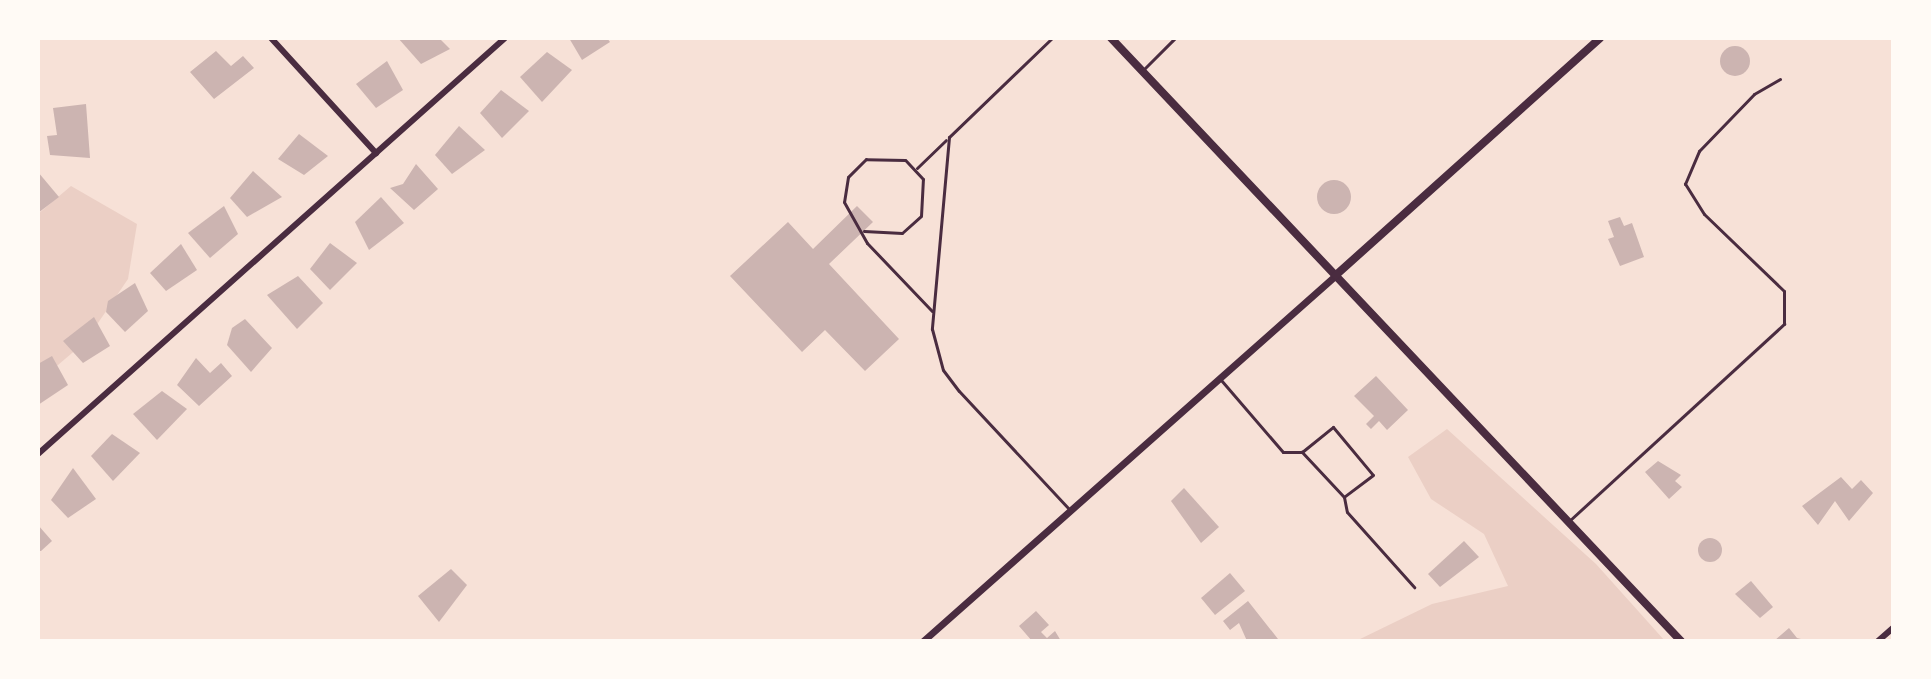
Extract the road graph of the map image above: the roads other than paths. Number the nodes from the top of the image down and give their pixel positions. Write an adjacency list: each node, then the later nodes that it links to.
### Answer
1 (271, 38): 10 (street)
2 (505, 38): 10 (street)
3 (1052, 38): 9 (lane)
4 (1111, 38): 7 (main road)
5 (1175, 38): 7 (lane)
6 (1600, 38): 13 (main road)
7 (1142, 70): 13 (main road)
8 (1780, 79): 20 (lane)
9 (949, 137): 11 (lane); 14 (lane)
10 (376, 153): 17 (street)
11 (916, 168): 12 (lane); 12 (lane)
12 (864, 231): 14 (lane)
13 (1336, 275): 15 (street); 20 (main road)
14 (933, 312): 19 (lane)
15 (1221, 380): 16 (lane); 19 (street)
16 (1302, 452): 18 (lane); 18 (lane)
17 (38, 454)
18 (1344, 497): 21 (lane)
19 (1070, 510): 23 (street)
20 (1569, 521): 24 (main road)
21 (1414, 587)
22 (1893, 628): 25 (street)
23 (923, 641)
24 (1681, 641)
25 (1878, 641)

